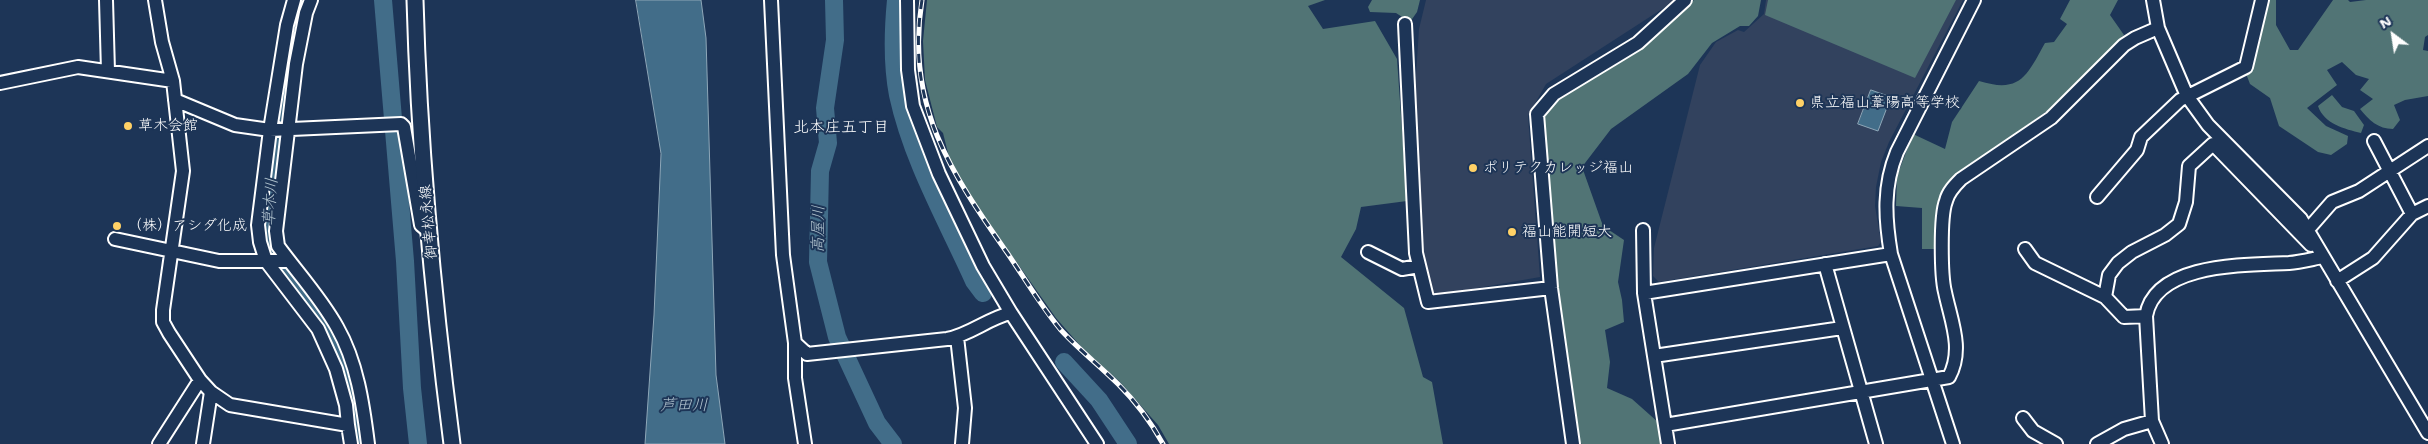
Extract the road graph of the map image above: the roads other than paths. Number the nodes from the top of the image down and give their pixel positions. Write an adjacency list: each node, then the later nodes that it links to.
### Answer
1 (106, 0): 14 (street)
2 (155, 0): 15 (street)
3 (294, 0): 19 (street)
4 (311, 0): 19 (street)
5 (415, 0): 27 (main road, 御幸松永線)
6 (771, 0): 47 (street)
7 (907, 0): 43 (street)
8 (1686, 0): 40 (street)
9 (1974, 0): 33 (street)
10 (2153, 0): 13 (street)
11 (2262, 0): 17 (street)
12 (1405, 24): 38 (street)
13 (2158, 28): 17 (street); 50 (street)
14 (108, 72): 15 (street); 16 (street)
15 (173, 81): 18 (street)
16 (0, 83)
17 (2187, 96): 23 (street); 28 (street)
18 (175, 100): 19 (street); 31 (street)
19 (280, 130): 27 (street); 35 (street); 36 (street)
20 (2374, 141): 22 (street)
21 (2428, 146): 22 (street)
22 (2390, 170): 25 (street); 28 (street)
23 (2096, 197)
24 (2428, 206): 25 (street)
25 (2412, 214): 39 (street)
26 (1643, 230): 41 (street)
27 (430, 232): 63 (main road, 御幸松永線)
28 (2305, 233): 34 (street); 42 (street)
29 (115, 239): 31 (street)
30 (2025, 249): 42 (street)
31 (171, 251): 35 (street); 51 (street)
32 (1368, 252): 38 (street)
33 (1891, 254): 37 (street); 50 (street)
34 (2323, 257): 39 (street); 44 (street)
35 (267, 261): 36 (street); 49 (street)
36 (286, 261): 49 (street)
37 (1825, 264): 41 (street); 45 (street)
38 (1419, 266): 40 (street)
39 (2337, 281): 58 (street)
40 (1551, 288): 67 (street)
41 (1644, 293): 48 (street)
42 (2105, 297): 44 (street)
43 (1011, 313): 46 (street); 66 (street)
44 (2146, 316): 55 (street)
45 (1842, 328): 48 (street); 53 (street)
46 (952, 338): 47 (street); 65 (street)
47 (795, 343): 64 (street)
48 (1654, 356): 57 (street)
49 (344, 365): 56 (street); 62 (street)
50 (1934, 379): 53 (street); 70 (street)
51 (200, 380): 52 (street); 59 (street)
52 (211, 392): 56 (street); 60 (street)
53 (1860, 393): 57 (street); 69 (street)
54 (2023, 418): 71 (street)
55 (2152, 421): 72 (street); 73 (street)
56 (348, 425): 61 (street)
57 (1665, 425): 68 (street)
58 (2428, 433)
59 (159, 444)
60 (203, 444)
61 (351, 444)
62 (368, 444)
63 (452, 444)
64 (805, 444)
65 (962, 444)
66 (1097, 444)
67 (1573, 444)
68 (1668, 444)
69 (1876, 444)
70 (1953, 444)
71 (2056, 444)
72 (2097, 444)
73 (2162, 444)

